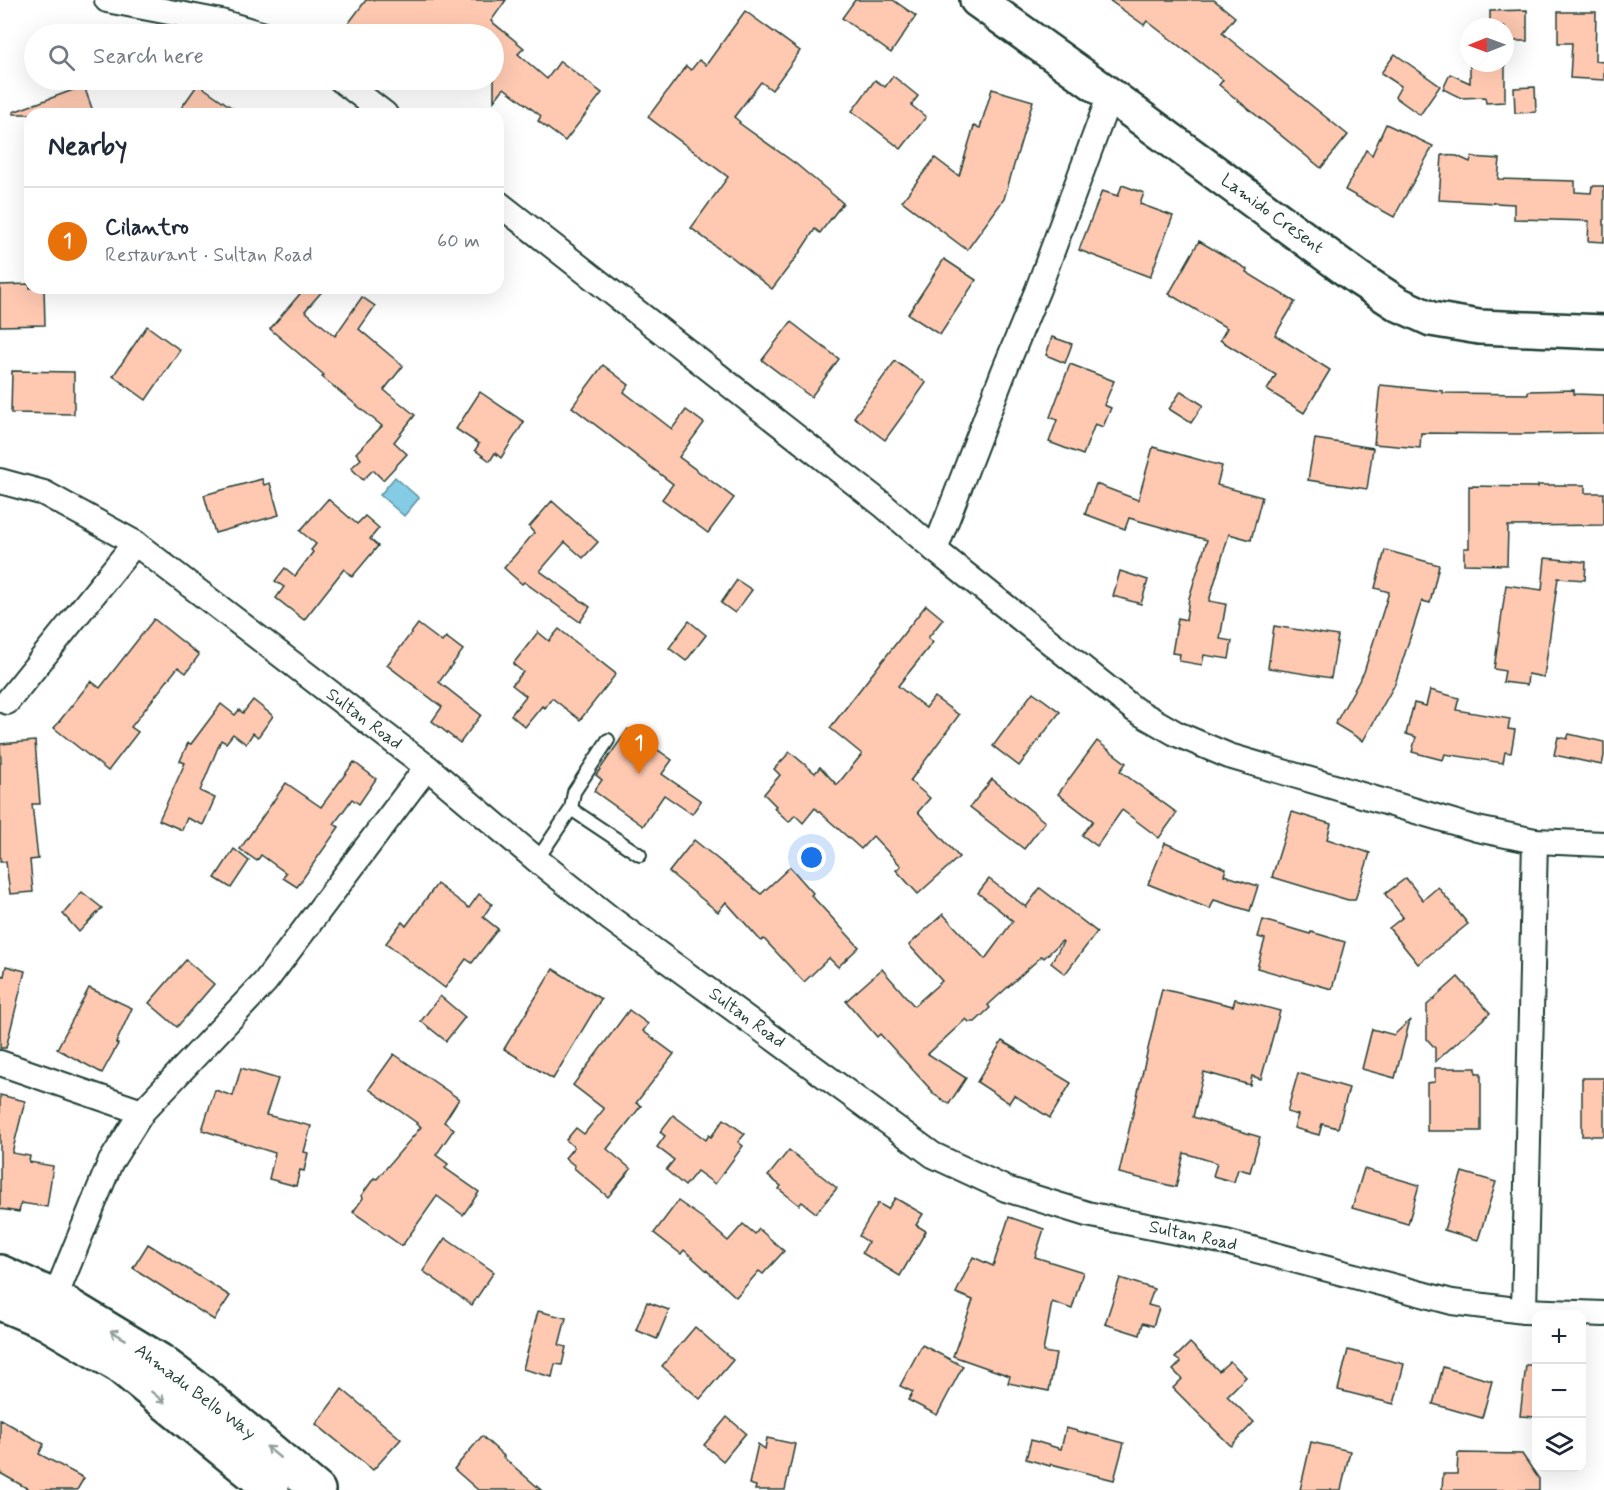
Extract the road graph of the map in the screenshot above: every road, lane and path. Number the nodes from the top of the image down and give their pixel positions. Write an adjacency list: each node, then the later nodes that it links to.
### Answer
1 (107, 0): 3 (street)
2 (977, 0): 5 (street, Lamido Cresent)
3 (228, 24)
4 (354, 90): 6 (street)
5 (1110, 95): 8 (street, Lamido Cresent); 11 (street)
6 (377, 108)
7 (504, 208): 11 (street)
8 (1604, 332)
9 (0, 481): 10 (street, Sultan Road)
10 (135, 543): 12 (street); 14 (street, Sultan Road)
11 (935, 550): 16 (street)
12 (7, 702)
13 (608, 740): 15 (lane)
14 (427, 767): 19 (street, Sultan Road); 21 (street)
15 (571, 809): 18 (lane); 19 (lane)
16 (1535, 841): 17 (street); 25 (street)
17 (1604, 844)
18 (640, 855)
19 (537, 860): 25 (street, Sultan Road)
20 (0, 1063): 21 (street)
21 (142, 1112): 24 (street)
22 (0, 1272): 24 (street, Ahmadu Bello Way)
23 (0, 1303): 24 (street, Ahmadu Bello Way)
24 (50, 1309): 27 (street, Ahmadu Bello Way, one-way to 27); 28 (street, Ahmadu Bello Way, one-way to 24)
25 (1524, 1311): 26 (street, Sultan Road)
26 (1604, 1314)
27 (272, 1490)
28 (318, 1490)

